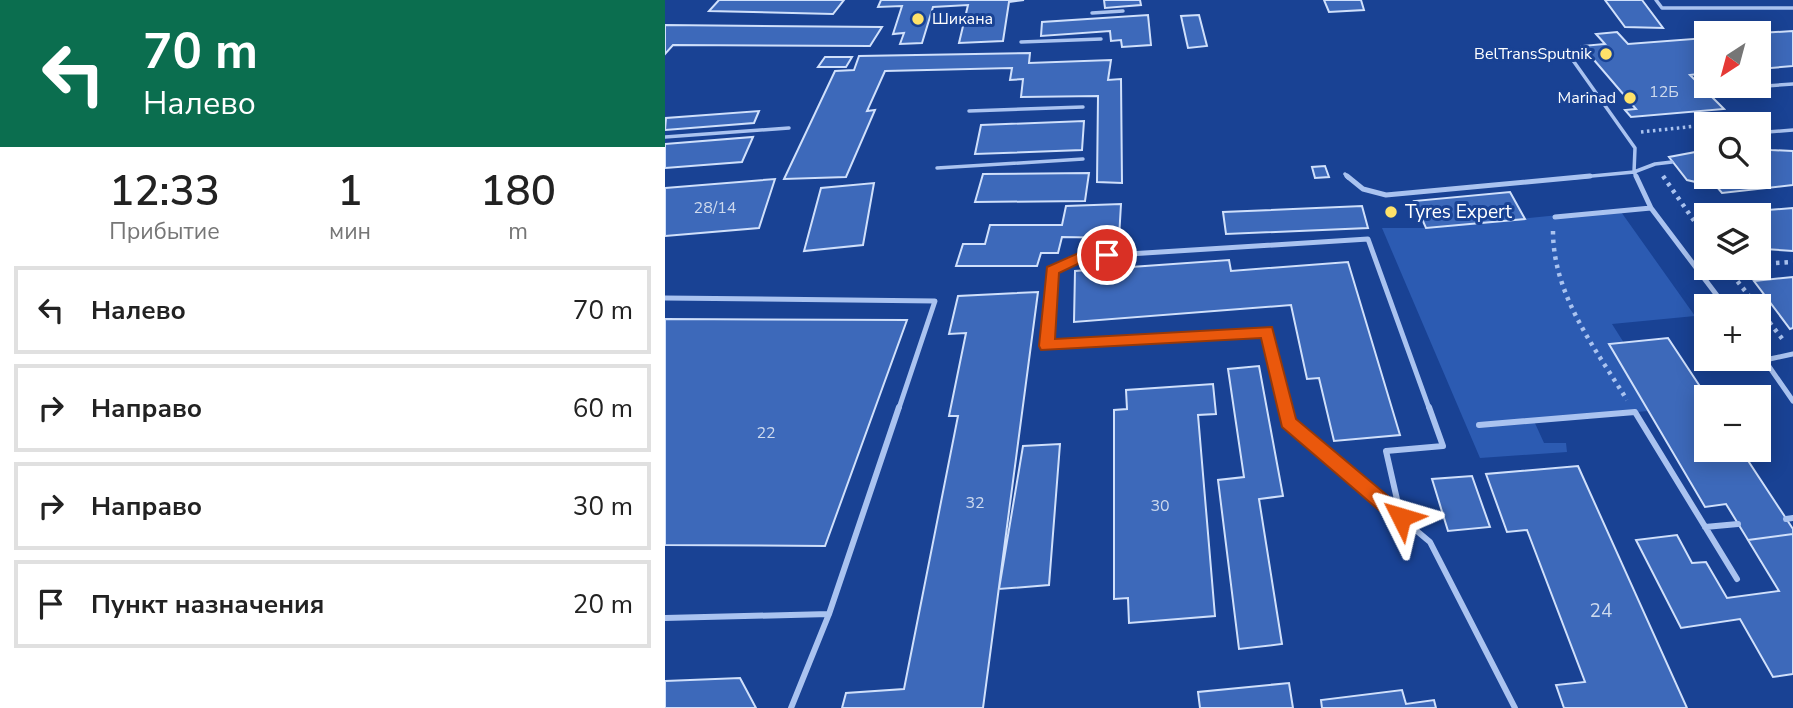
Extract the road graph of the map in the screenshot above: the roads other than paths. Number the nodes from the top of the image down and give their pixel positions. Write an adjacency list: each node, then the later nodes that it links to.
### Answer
1 (1655, 0): 2 (lane)
2 (1793, 8)
3 (1123, 11): 4 (lane)
4 (1092, 13)
5 (1101, 39): 6 (lane)
6 (1021, 42)
7 (1572, 59): 19 (lane)
8 (1793, 84): 9 (lane)
9 (1771, 86)
10 (1083, 107): 11 (lane)
11 (969, 111)
12 (789, 128): 15 (lane)
13 (1793, 130): 14 (lane)
14 (1771, 132)
15 (665, 138)
16 (1083, 159): 18 (lane)
17 (1672, 162): 19 (lane)
18 (937, 168)
19 (1635, 172): 20 (lane); 21 (lane)
20 (1345, 174)
21 (1651, 208): 22 (lane); 23 (lane)
22 (1555, 217)
23 (1716, 294)
24 (665, 298): 34 (lane)
25 (1793, 354): 26 (lane)
26 (1771, 358)
27 (1771, 368): 28 (lane)
28 (1793, 401)
29 (1479, 425): 32 (lane)
30 (1401, 517): 30 (lane); 37 (lane)
31 (1738, 524): 32 (lane)
32 (1705, 527): 33 (lane)
33 (1737, 579)
34 (829, 614): 35 (lane); 36 (lane)
35 (665, 618)
36 (791, 708)
37 (1515, 708)

